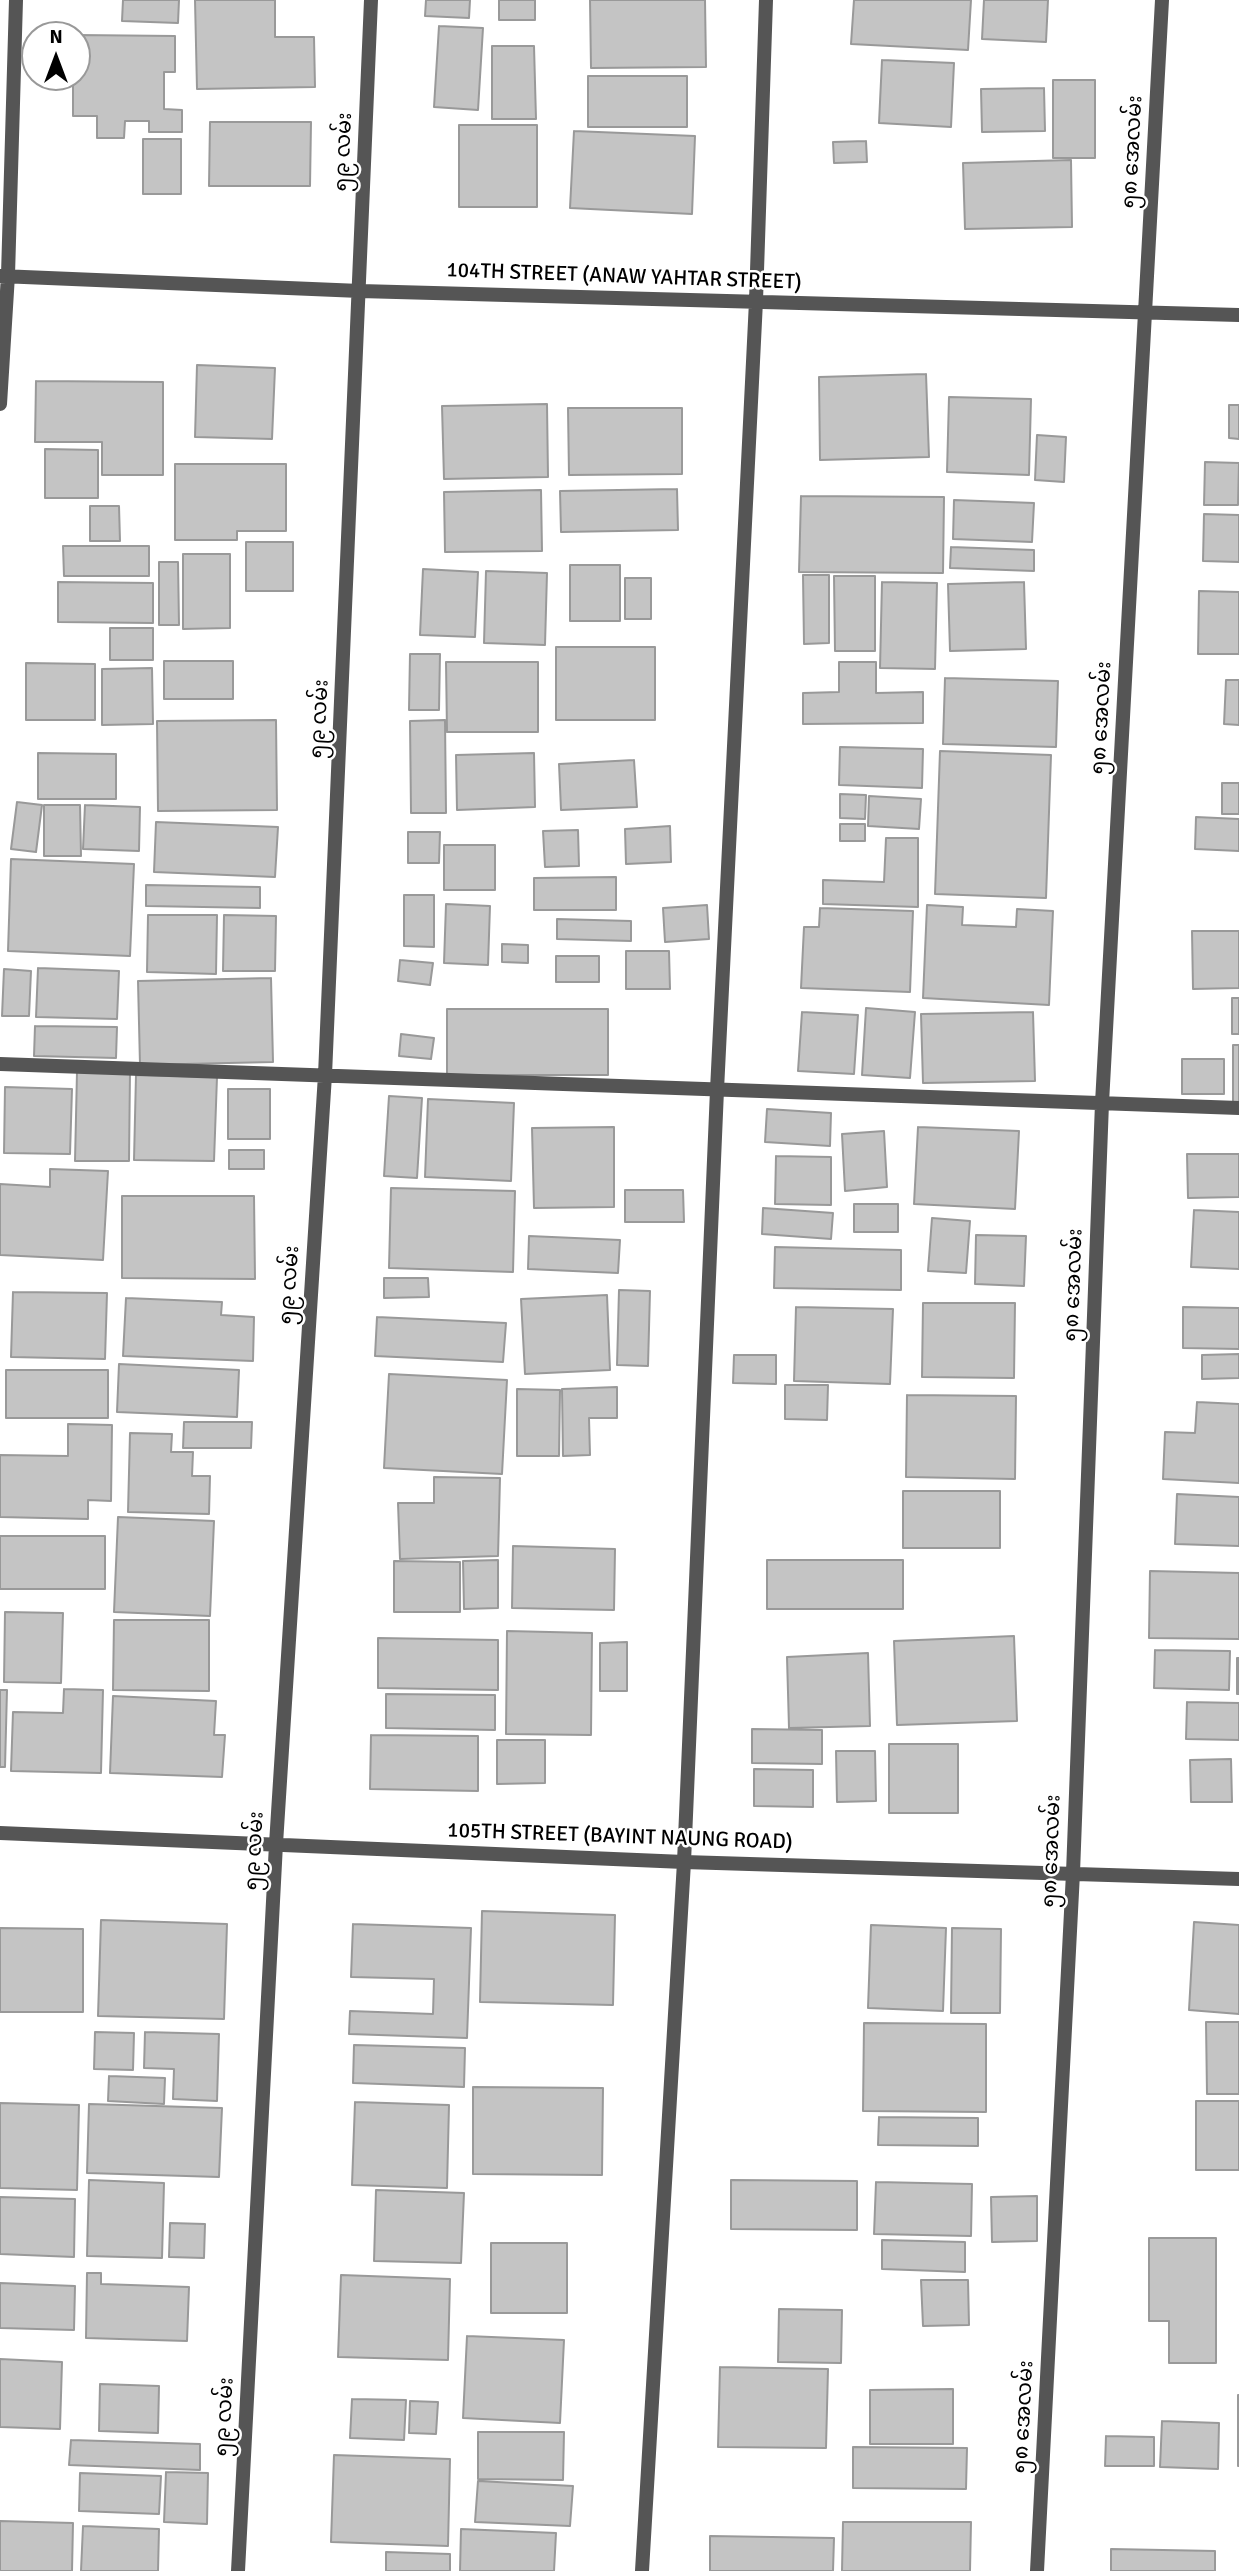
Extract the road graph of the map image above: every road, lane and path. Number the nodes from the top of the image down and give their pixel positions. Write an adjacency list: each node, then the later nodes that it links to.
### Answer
1 (16, 0): 5 (street)
2 (371, 0): 6 (street, ၅၉ လမ်း)
3 (766, 0): 7 (street)
4 (1162, 0): 8 (street, ၅၈ အေလမ်း)
5 (4, 275): 6 (street, 104TH STREET (ANAW YAHTAR STREET)); 10 (street)
6 (360, 291): 7 (street, 104TH STREET (ANAW YAHTAR STREET)); 12 (street, ၅၉ လမ်း)
7 (756, 301): 8 (street, 104TH STREET (ANAW YAHTAR STREET)); 13 (street)
8 (1145, 312): 9 (street, 104TH STREET (ANAW YAHTAR STREET)); 14 (street, ၅၈ အေလမ်း)
9 (1239, 315)
10 (0, 404)
11 (0, 1064): 12 (street)
12 (325, 1076): 13 (street); 17 (street, ၅၉ လမ်း)
13 (717, 1090): 14 (street); 18 (street)
14 (1102, 1103): 15 (street); 19 (street, ၅၈ အေလမ်း)
15 (1239, 1108)
16 (0, 1833): 17 (street, 105TH STREET (BAYINT NAUNG ROAD))
17 (276, 1844): 18 (street, 105TH STREET (BAYINT NAUNG ROAD)); 21 (street, ၅၉ လမ်း)
18 (684, 1862): 19 (street, 105TH STREET (BAYINT NAUNG ROAD)); 22 (street)
19 (1073, 1873): 20 (street, 105TH STREET (BAYINT NAUNG ROAD)); 23 (street, ၅၈ အေလမ်း)
20 (1239, 1879)
21 (238, 2571)
22 (642, 2571)
23 (1037, 2571)

